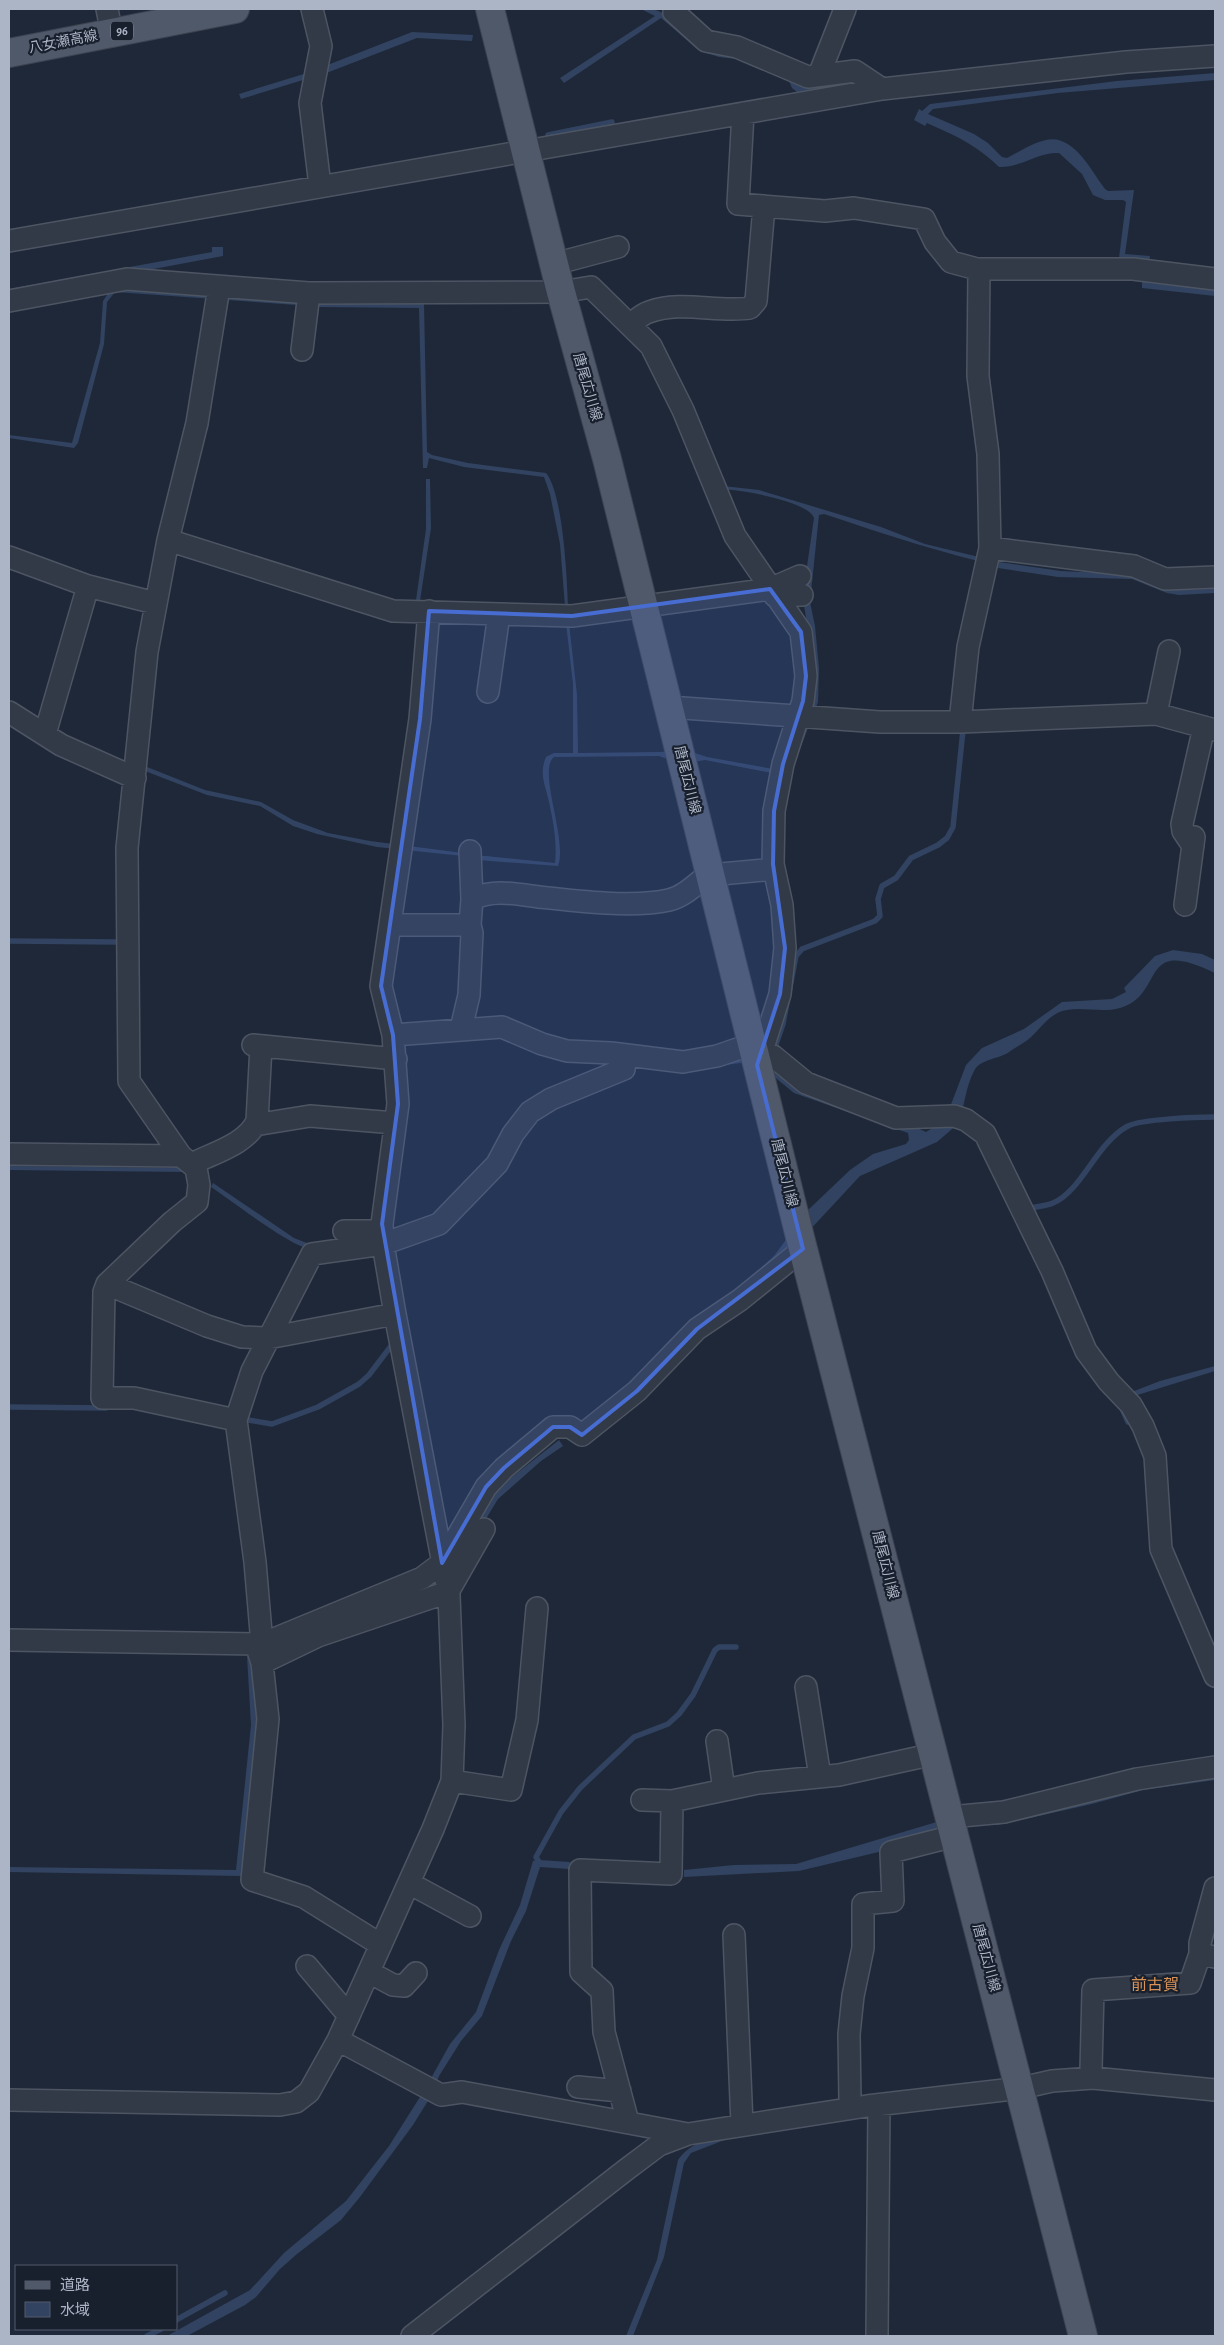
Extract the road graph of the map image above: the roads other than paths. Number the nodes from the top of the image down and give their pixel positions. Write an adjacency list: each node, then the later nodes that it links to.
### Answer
1 (234, 9): 6 (main road, 八女瀬高線 / 96)
2 (312, 9): 12 (street)
3 (490, 9): 11 (main road, 唐尾広川線)
4 (675, 9): 8 (street)
5 (845, 9): 8 (street)
6 (9, 52)
7 (1215, 56): 9 (street)
8 (819, 75): 9 (street)
9 (882, 89): 10 (street)
10 (743, 113): 11 (street); 13 (street)
11 (524, 150): 12 (street); 16 (main road, 唐尾広川線)
12 (320, 186): 14 (street)
13 (764, 206): 17 (street); 23 (street)
14 (9, 240)
15 (618, 247): 16 (street)
16 (554, 264): 20 (main road, 唐尾広川線)
17 (979, 269): 18 (street); 26 (street)
18 (1215, 279)
19 (219, 287): 21 (street); 22 (street); 25 (street)
20 (561, 292): 21 (street); 23 (street); 33 (main road, 唐尾広川線)
21 (309, 293): 24 (street)
22 (9, 301)
23 (630, 325): 31 (street)
24 (302, 350)
25 (168, 540): 32 (street); 34 (street)
26 (990, 548): 28 (street); 42 (street)
27 (9, 557): 29 (street)
28 (1215, 577)
29 (88, 586): 32 (street); 44 (street)
30 (801, 586): 31 (street)
31 (773, 592): 33 (street); 39 (street)
32 (155, 602): 45 (street)
33 (643, 608): 35 (street); 38 (main road, 唐尾広川線)
34 (430, 611): 35 (street); 51 (street)
35 (499, 614): 37 (street)
36 (1169, 651): 41 (street)
37 (488, 692)
38 (669, 707): 39 (street); 48 (main road, 唐尾広川線)
39 (808, 710): 42 (street); 47 (street)
40 (9, 712): 44 (street)
41 (1156, 714): 42 (street); 43 (street)
42 (960, 722)
43 (1210, 728): 50 (street)
44 (45, 734): 45 (street)
45 (136, 778): 61 (street)
46 (470, 851): 49 (street)
47 (774, 869): 48 (street); 55 (street)
48 (710, 874): 49 (street); 55 (main road, 唐尾広川線)
49 (472, 899): 52 (street)
50 (1185, 905)
51 (390, 925): 52 (street); 54 (street)
52 (470, 925): 53 (street)
53 (461, 1029): 54 (street); 56 (street)
54 (393, 1035): 57 (street)
55 (756, 1053): 56 (street); 64 (main road, 唐尾広川線); 75 (street)
56 (626, 1055): 63 (street)
57 (396, 1059): 58 (street); 59 (street)
58 (395, 1123): 59 (street); 63 (street)
59 (255, 1125): 61 (street)
60 (9, 1154): 61 (street)
61 (187, 1160): 65 (street)
62 (344, 1231): 63 (street)
63 (382, 1238): 66 (street); 67 (street)
64 (800, 1238): 70 (street); 78 (main road, 唐尾広川線)
65 (108, 1284): 67 (street); 68 (street)
66 (395, 1314): 67 (street); 70 (street)
67 (268, 1338): 68 (street)
68 (236, 1420): 74 (street)
69 (484, 1529): 71 (street)
70 (442, 1563): 71 (street); 74 (street)
71 (448, 1592): 74 (street); 81 (street)
72 (538, 1608): 81 (street)
73 (9, 1640): 74 (street)
74 (260, 1650): 90 (street)
75 (1215, 1676)
76 (806, 1687): 80 (street)
77 (717, 1741): 82 (street)
78 (934, 1754): 80 (street); 85 (main road, 唐尾広川線)
79 (1215, 1767): 85 (street)
80 (820, 1777): 82 (street)
81 (452, 1781): 86 (street)
82 (724, 1790): 84 (street)
83 (642, 1800): 84 (street)
84 (672, 1801): 101 (street)
85 (952, 1826): 99 (main road, 唐尾広川線); 103 (street)
86 (409, 1883): 88 (street); 90 (street)
87 (1215, 1888): 91 (street)
88 (470, 1916)
89 (734, 1935): 106 (street)
90 (381, 1945): 93 (street)
91 (1208, 1956): 97 (street)
92 (307, 1966): 95 (street)
93 (368, 1972): 94 (street); 95 (street)
94 (416, 1973)
95 (349, 2016): 96 (street)
96 (338, 2040): 102 (street); 105 (street)
97 (1091, 2070)
98 (578, 2087): 101 (street)
99 (1021, 2088): 100 (street); 104 (street); 110 (main road, 唐尾広川線)
100 (1215, 2090)
101 (620, 2091): 105 (street)
102 (9, 2100)
103 (850, 2100)
104 (879, 2105): 106 (street); 109 (street)
105 (628, 2122): 107 (street)
106 (742, 2124): 107 (street)
107 (688, 2134): 108 (street)
108 (412, 2336)
109 (877, 2336)
110 (1083, 2336)

